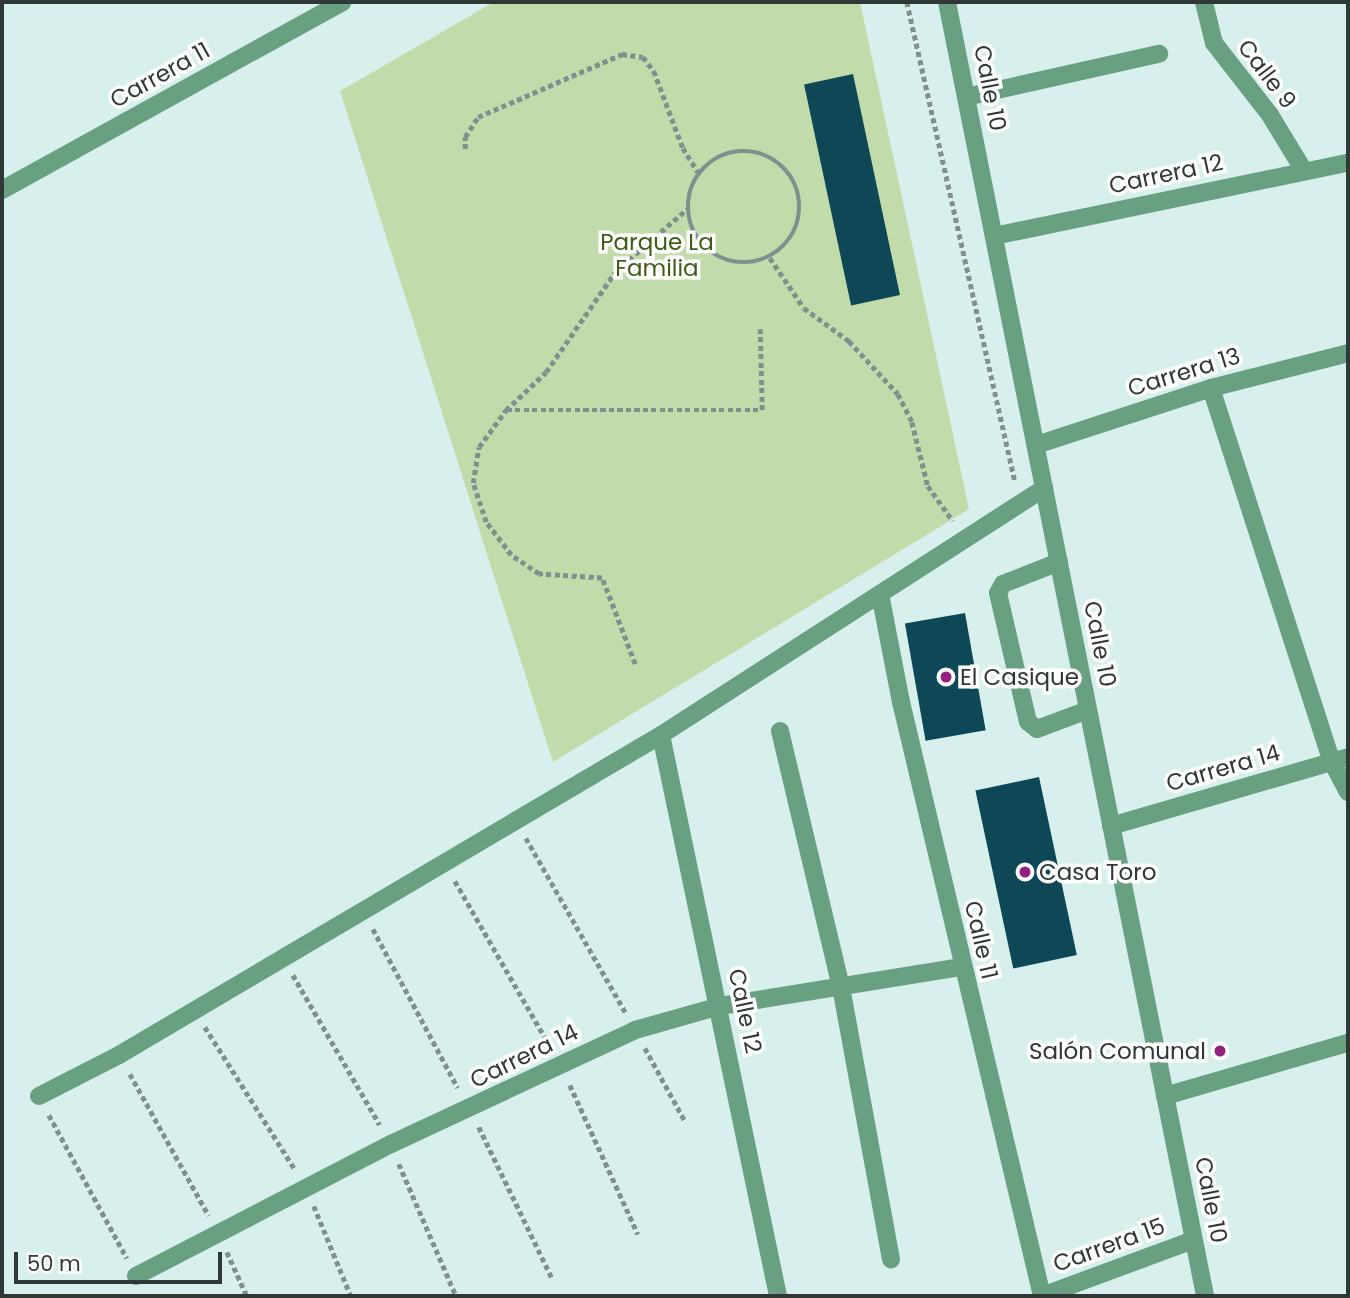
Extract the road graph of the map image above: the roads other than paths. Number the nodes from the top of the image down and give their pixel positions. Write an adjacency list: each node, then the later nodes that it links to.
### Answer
1 (343, 2): 8 (street, Carrera 11)
2 (947, 2): 5 (street, Calle 10)
3 (1204, 2): 7 (street, Calle 9)
4 (1159, 54): 5 (street)
5 (966, 97): 9 (street, Calle 10)
6 (1348, 163): 7 (street, Carrera 12)
7 (1304, 171): 9 (street, Carrera 12)
8 (2, 190)
9 (994, 236): 12 (street, Calle 10)
10 (1348, 353): 11 (street, Carrera 13)
11 (1211, 388): 12 (street, Carrera 13); 19 (street)
12 (1036, 445): 13 (street, Calle 10)
13 (1044, 488): 14 (street, Calle 10); 15 (street)
14 (1059, 562): 16 (street, Calle 10); 16 (street)
15 (880, 594): 18 (street); 22 (street, Calle 11)
16 (1088, 710): 21 (street, Calle 10)
17 (779, 731): 23 (street)
18 (661, 736): 24 (street, Calle 12); 26 (street)
19 (1340, 759): 20 (street); 21 (street, Carrera 14)
20 (1348, 792)
21 (1111, 826): 27 (street, Calle 10)
22 (962, 967): 23 (street, Carrera 14); 32 (street, Calle 11)
23 (841, 987): 24 (street, Carrera 14); 29 (street)
24 (720, 1006): 30 (street, Carrera 14); 31 (street, Calle 12)
25 (1348, 1043): 27 (street)
26 (39, 1096)
27 (1165, 1096): 28 (street, Calle 10)
28 (1194, 1240): 32 (street, Carrera 15); 33 (street, Calle 10)
29 (891, 1259)
30 (136, 1276)
31 (778, 1296)
32 (1042, 1296)
33 (1205, 1296)

